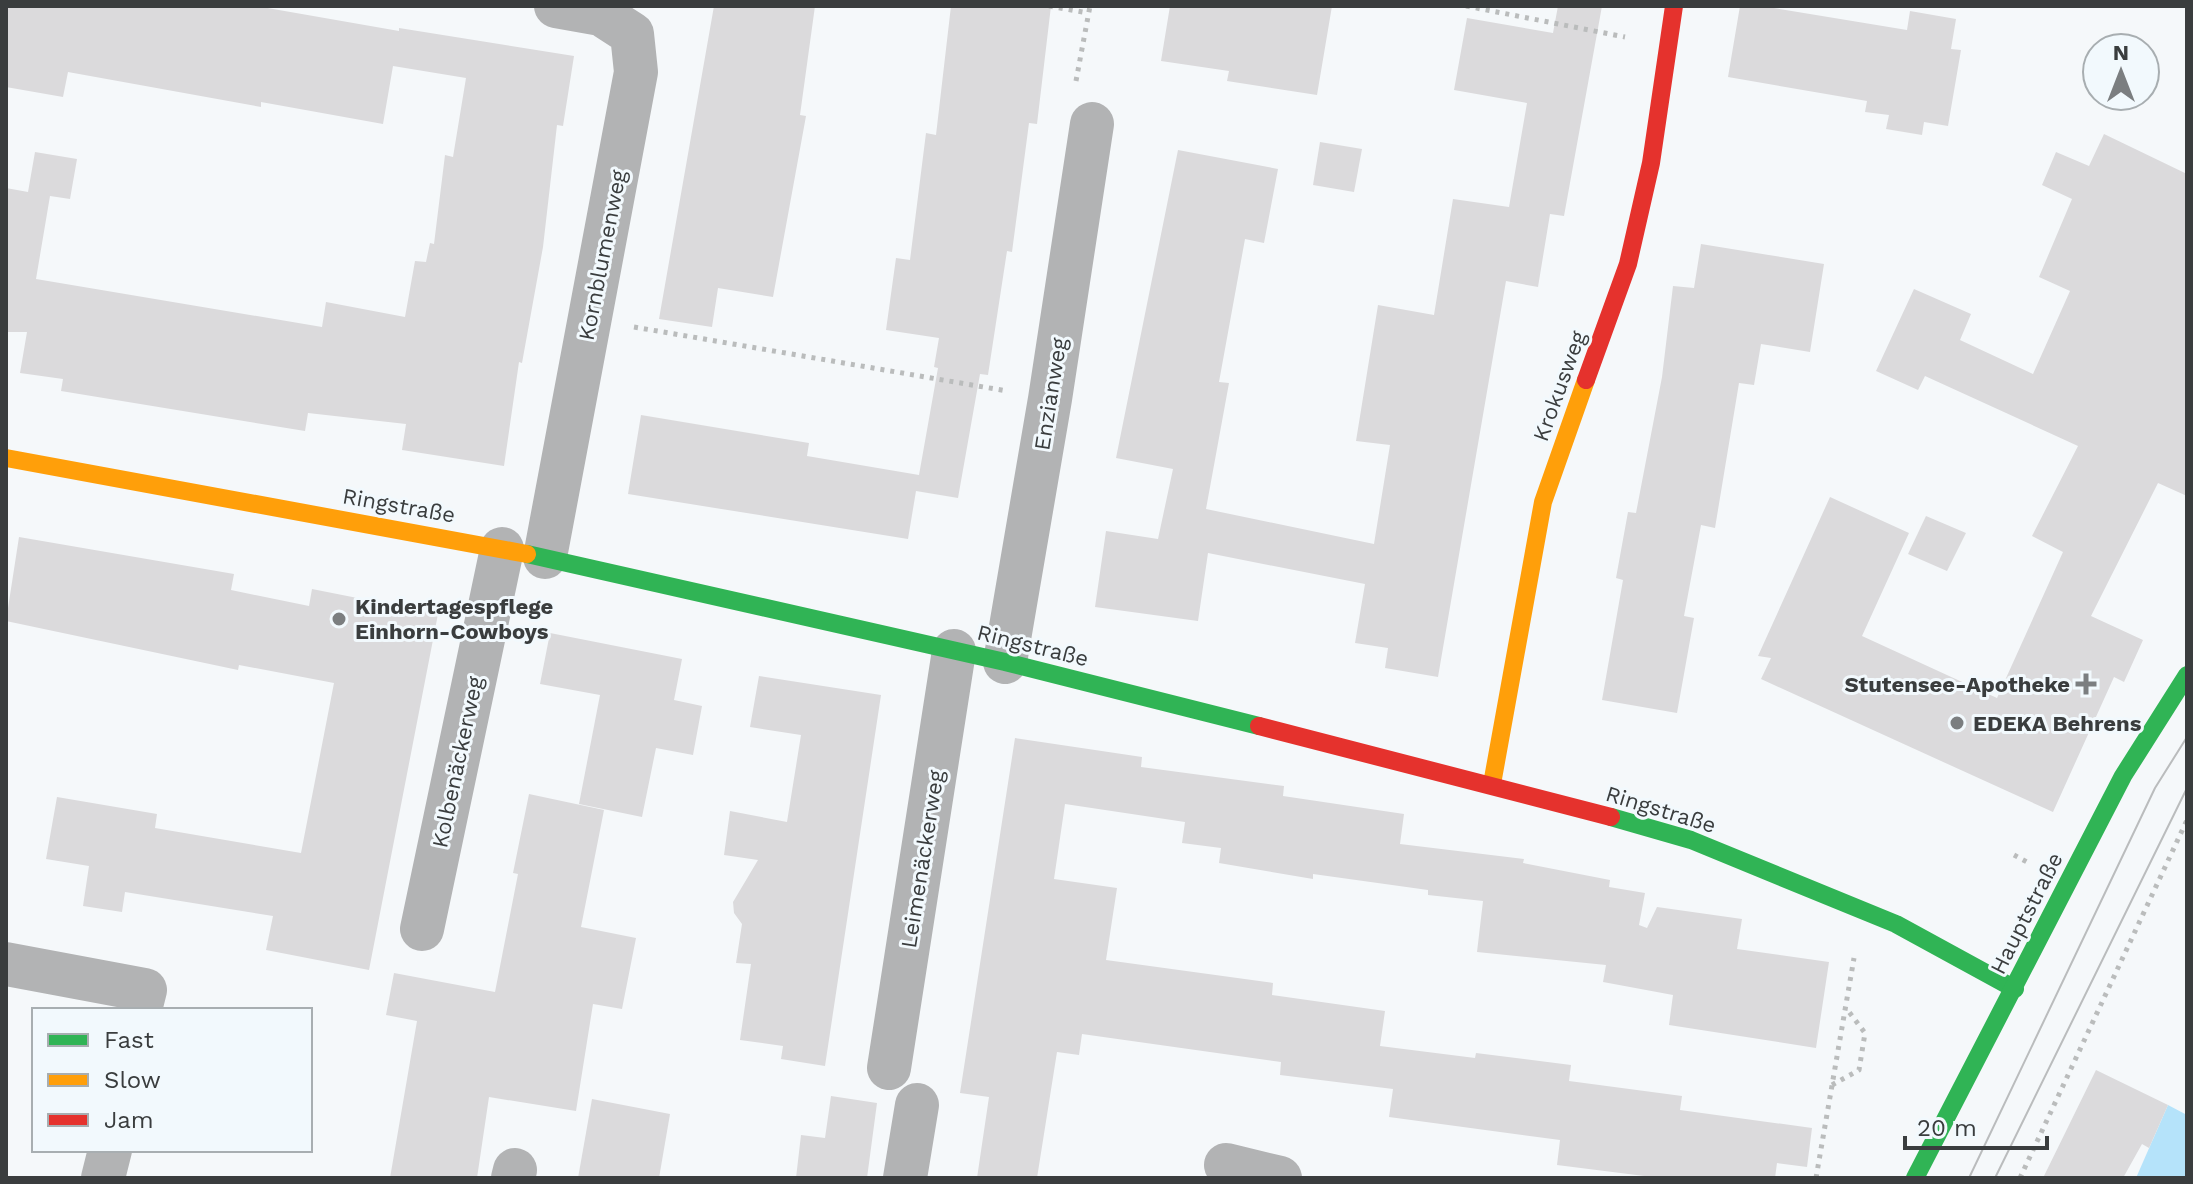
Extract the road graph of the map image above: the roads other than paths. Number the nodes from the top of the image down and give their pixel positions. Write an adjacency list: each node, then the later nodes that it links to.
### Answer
1 (556, 6): 6 (street, Kornblumenweg)
2 (1674, 6): 10 (street, Krokusweg)
3 (1092, 124): 8 (street, Enzianweg)
4 (6, 458): 5 (street, Ringstraße)
5 (502, 549): 6 (street, Ringstraße); 11 (street, Kolbenäckerweg)
6 (545, 557): 7 (street, Ringstraße)
7 (954, 651): 8 (street, Ringstraße); 15 (street, Leimenäckerweg)
8 (1005, 662): 10 (street, Ringstraße)
9 (2187, 675): 13 (street, Hauptstraße)
10 (1492, 784): 13 (street, Ringstraße)
11 (422, 929)
12 (6, 964): 14 (street)
13 (2015, 989): 22 (street, Hauptstraße)
14 (143, 1000)
15 (889, 1068)
16 (917, 1105): 20 (street)
17 (110, 1152): 19 (street)
18 (1226, 1165): 21 (street)
19 (103, 1178)
20 (905, 1178)
21 (1280, 1178)
22 (1915, 1178)

